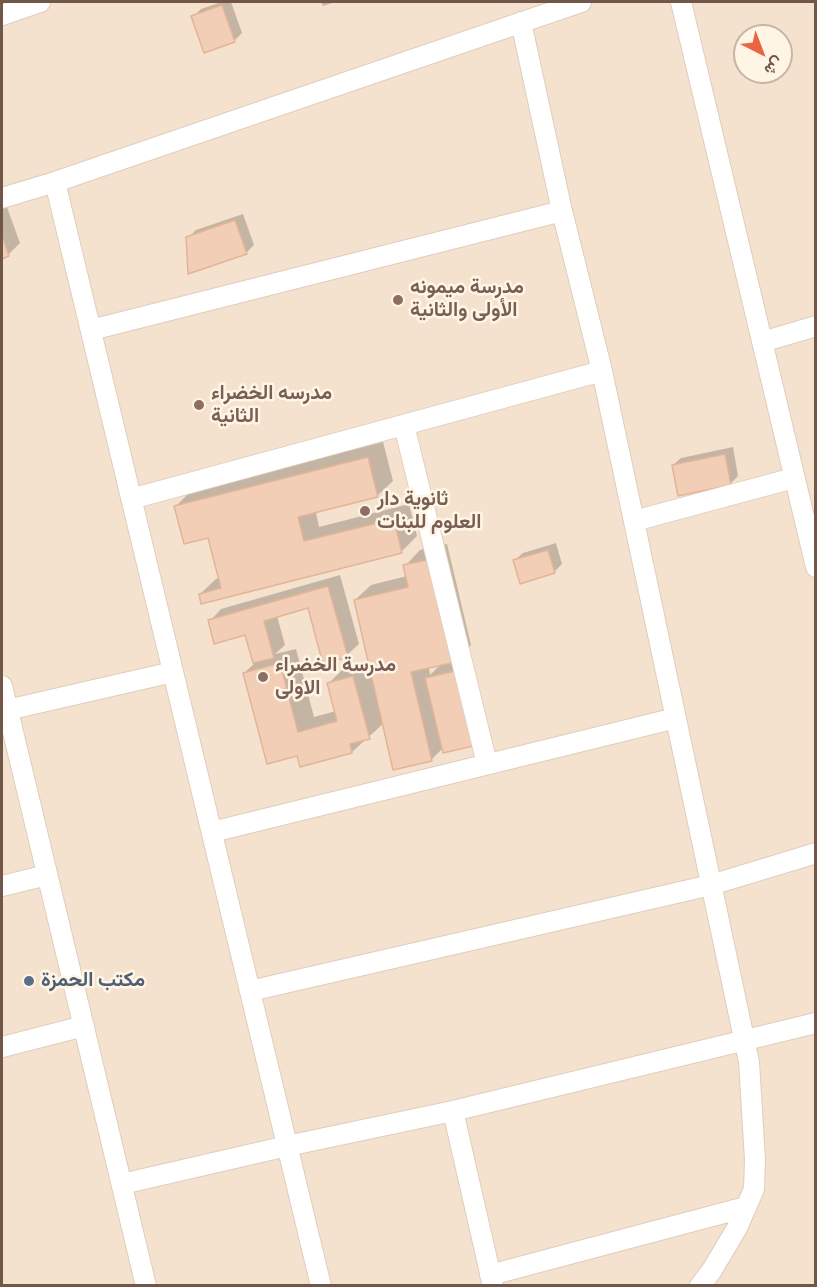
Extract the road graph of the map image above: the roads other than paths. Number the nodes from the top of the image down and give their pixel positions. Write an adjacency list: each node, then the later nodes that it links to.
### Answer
1 (40, 2): 4 (street)
2 (581, 2): 5 (street)
3 (681, 2): 11 (street)
4 (9, 9)
5 (521, 22): 6 (street); 8 (street)
6 (55, 182): 7 (street); 10 (street)
7 (2, 198)
8 (562, 211): 10 (street); 12 (street)
9 (816, 326): 11 (street)
10 (91, 330): 15 (street)
11 (762, 342): 14 (street)
12 (602, 371): 13 (street); 16 (street)
13 (404, 425): 15 (street); 22 (street)
14 (794, 478): 16 (street); 17 (street)
15 (131, 499): 18 (street)
16 (634, 521): 20 (street)
17 (816, 567)
18 (173, 672): 21 (street); 23 (street)
19 (2, 686): 21 (street)
20 (676, 718): 22 (street); 26 (street)
21 (6, 720): 25 (street)
22 (487, 764): 23 (street)
23 (212, 832): 28 (street)
24 (816, 853): 26 (street)
25 (47, 874): 27 (street); 30 (street)
26 (711, 885): 28 (street); 31 (street)
27 (2, 886)
28 (250, 991): 34 (street)
29 (816, 1023): 31 (street)
30 (84, 1026): 32 (street); 35 (street)
31 (744, 1041): 33 (street); 36 (street)
32 (2, 1047)
33 (453, 1111): 34 (street); 37 (street)
34 (287, 1146): 35 (street); 39 (street)
35 (122, 1184): 38 (street)
36 (746, 1207): 37 (street); 40 (street)
37 (491, 1280)
38 (146, 1286)
39 (321, 1286)
40 (700, 1286)

